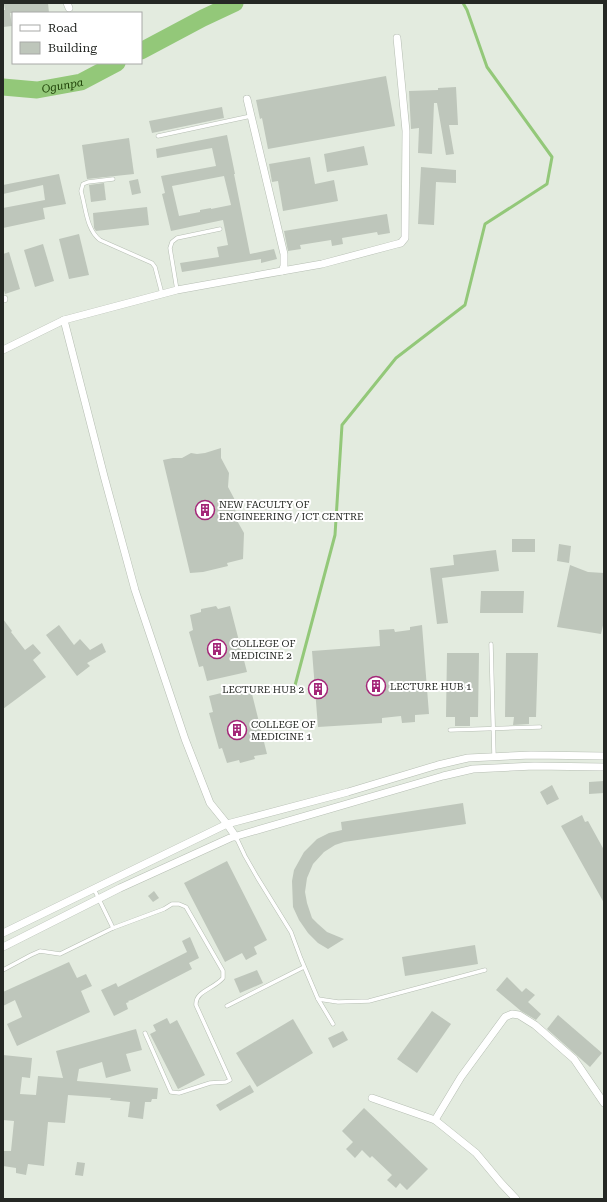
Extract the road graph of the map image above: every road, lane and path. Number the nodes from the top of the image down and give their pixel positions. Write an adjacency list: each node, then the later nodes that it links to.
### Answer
1 (396, 38): 7 (street)
2 (247, 99): 3 (street)
3 (251, 116): 4 (lane); 7 (street)
4 (158, 136)
5 (113, 178): 9 (lane)
6 (220, 229): 8 (lane)
7 (282, 270): 8 (street)
8 (177, 290): 9 (street)
9 (162, 294): 10 (street)
10 (64, 320): 11 (street); 21 (street)
11 (3, 350)
12 (491, 644): 13 (lane)
13 (494, 728): 14 (lane); 15 (lane); 18 (lane)
14 (540, 728)
15 (450, 730)
16 (517, 756): 17 (street); 18 (street); 19 (street)
17 (604, 756)
18 (494, 757): 21 (street)
19 (518, 767): 20 (street); 22 (street)
20 (604, 767)
21 (227, 824): 22 (street); 23 (street)
22 (236, 837): 24 (street); 28 (lane)
23 (94, 888): 24 (lane); 26 (street)
24 (99, 899): 25 (lane); 27 (street)
25 (113, 928): 29 (lane); 34 (lane)
26 (3, 933)
27 (3, 947)
28 (304, 967): 31 (lane); 32 (lane)
29 (3, 970)
30 (485, 970): 31 (lane)
31 (318, 999): 33 (lane)
32 (227, 1006)
33 (333, 1024)
34 (145, 1033)
35 (372, 1098): 37 (street)
36 (604, 1103): 37 (street)
37 (435, 1120): 38 (street)
38 (516, 1199)

